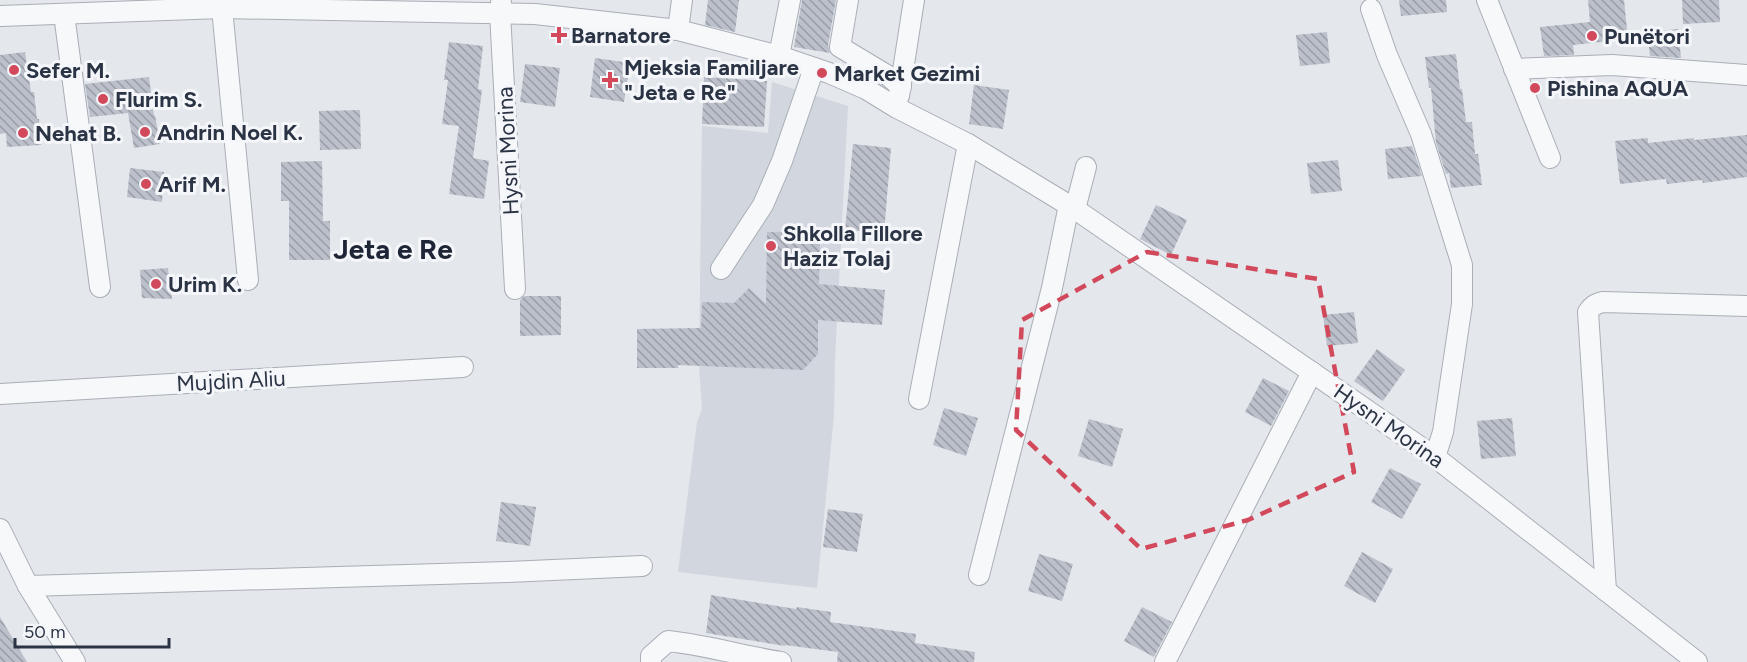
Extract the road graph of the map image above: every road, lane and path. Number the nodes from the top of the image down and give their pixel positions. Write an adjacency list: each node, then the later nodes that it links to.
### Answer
1 (682, 0): 14 (street)
2 (790, 0): 15 (street)
3 (848, 0): 19 (street)
4 (914, 0): 19 (street)
5 (1487, 0): 17 (street)
6 (132, 5): 10 (street, Hysni Morina); 12 (street, Hysni Morina)
7 (264, 5): 8 (street, Hysni Morina); 10 (street, Hysni Morina)
8 (428, 6): 9 (street, Hysni Morina)
9 (501, 7): 14 (street, Hysni Morina); 28 (street, Hysni Morina)
10 (222, 8): 26 (street)
11 (1371, 9): 34 (street)
12 (64, 14): 13 (street, Hysni Morina); 27 (street)
13 (0, 16)
14 (678, 30): 15 (street, Hysni Morina)
15 (779, 56): 16 (street, Hysni Morina)
16 (814, 68): 20 (street, Hysni Morina); 25 (street)
17 (1514, 69): 18 (street); 22 (street)
18 (1747, 75)
19 (901, 87): 20 (street)
20 (897, 108): 21 (street, Hysni Morina)
21 (968, 144): 24 (street, Hysni Morina); 33 (street)
22 (1550, 158)
23 (1086, 167): 24 (street)
24 (1072, 207): 31 (street, Hysni Morina); 37 (street)
25 (721, 269)
26 (248, 280)
27 (100, 287)
28 (515, 289)
29 (1747, 306): 39 (street)
30 (462, 367): 32 (street, Mujdin Aliu)
31 (1312, 372): 34 (street, Hysni Morina); 43 (street)
32 (0, 394)
33 (919, 399)
34 (1435, 457): 39 (street, Hysni Morina)
35 (0, 529): 38 (street)
36 (642, 566): 38 (street)
37 (979, 575)
38 (28, 586): 40 (street)
39 (1606, 591): 44 (street, Hysni Morina)
40 (75, 662)
41 (651, 662): 42 (street)
42 (780, 662)
43 (1165, 662)
44 (1697, 662)

